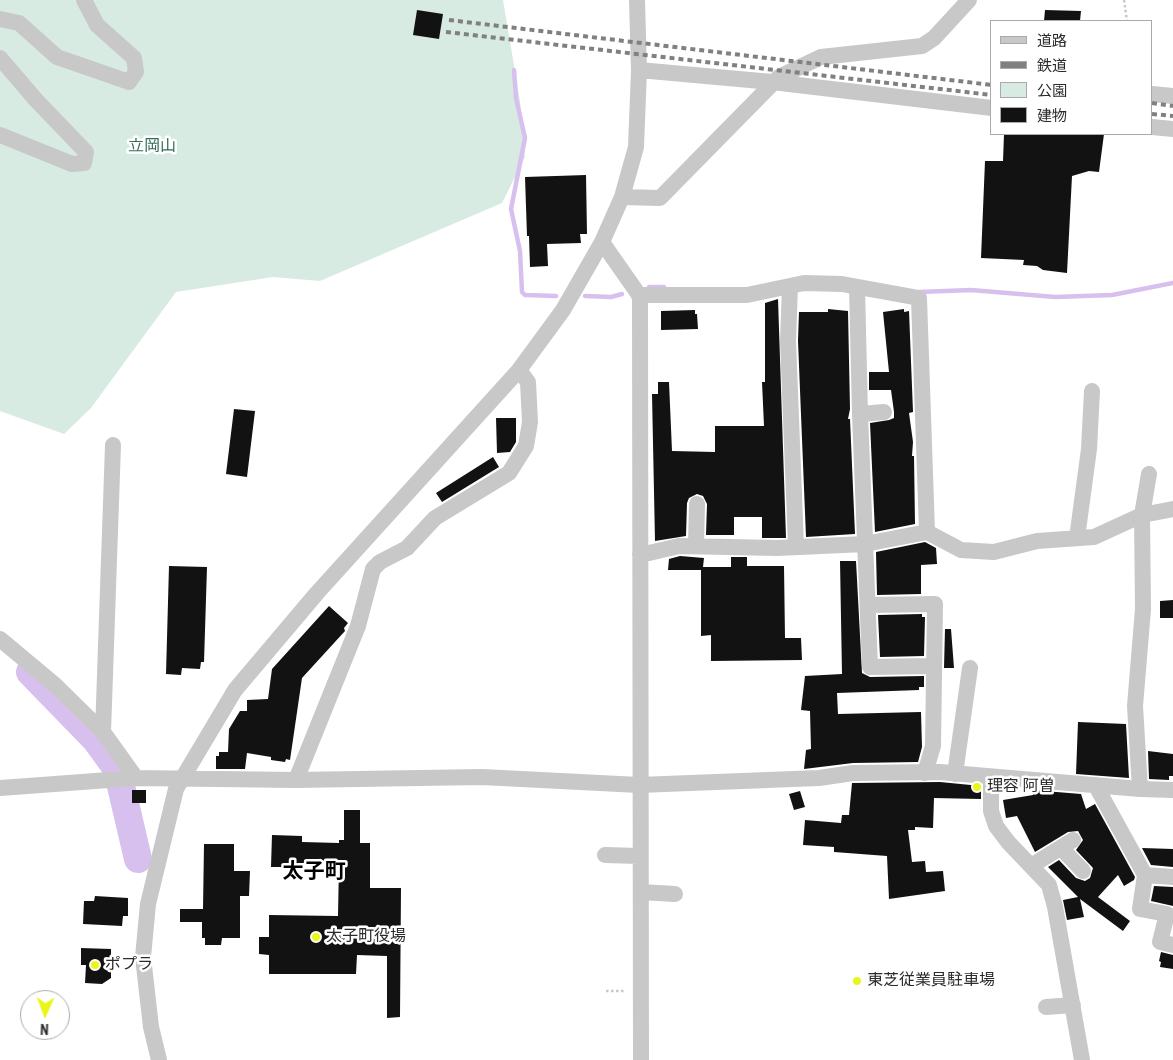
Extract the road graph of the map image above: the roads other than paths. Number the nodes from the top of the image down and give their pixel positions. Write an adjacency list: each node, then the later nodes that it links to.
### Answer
1 (84, 0): 4 (street)
2 (637, 0): 6 (street)
3 (970, 0): 7 (street)
4 (0, 19)
5 (0, 58): 13 (street)
6 (639, 70): 7 (street); 14 (street)
7 (772, 82): 10 (street); 14 (street)
8 (1153, 94): 9 (street)
9 (1173, 96)
10 (990, 108)
11 (1153, 127): 12 (street)
12 (1173, 130)
13 (0, 135)
14 (622, 197): 15 (street)
15 (602, 242): 18 (street); 19 (street)
16 (790, 286): 17 (street); 18 (street); 32 (street)
17 (858, 287): 22 (street); 28 (street)
18 (639, 295): 33 (street)
19 (519, 370): 43 (street); 44 (street)
20 (1092, 391): 29 (street)
21 (884, 412): 22 (street)
22 (860, 414): 30 (street)
23 (113, 446): 38 (street)
24 (1149, 474): 27 (street)
25 (697, 504): 31 (street)
26 (1173, 509): 27 (street)
27 (1142, 515): 29 (street); 48 (street)
28 (927, 532): 29 (street); 30 (street)
29 (1076, 538)
30 (865, 544): 32 (street); 34 (street)
31 (696, 546): 32 (street); 33 (street)
32 (796, 547)
33 (640, 554): 45 (street)
34 (869, 605): 36 (street); 36 (street)
35 (0, 639): 38 (street)
36 (934, 666): 39 (street)
37 (973, 679): 40 (street)
38 (103, 732): 42 (street)
39 (925, 773): 40 (street); 45 (street)
40 (955, 774): 41 (street)
41 (991, 777): 46 (street); 52 (street)
42 (126, 779): 43 (street); 47 (street)
43 (182, 779): 44 (street); 61 (street)
44 (296, 780): 45 (street)
45 (640, 785): 51 (street)
46 (1096, 786): 48 (street); 54 (street)
47 (0, 788)
48 (1140, 789): 49 (street)
49 (1173, 790)
50 (605, 855): 51 (street)
51 (640, 856): 56 (street)
52 (1031, 866): 53 (street); 59 (street)
53 (1084, 871)
54 (1145, 875): 55 (street); 58 (street)
55 (1173, 877)
56 (641, 892): 57 (street); 62 (street)
57 (675, 894)
58 (1173, 945)
59 (1073, 1005): 60 (street); 63 (street)
60 (1046, 1007)
61 (159, 1060)
62 (641, 1060)
63 (1082, 1060)

